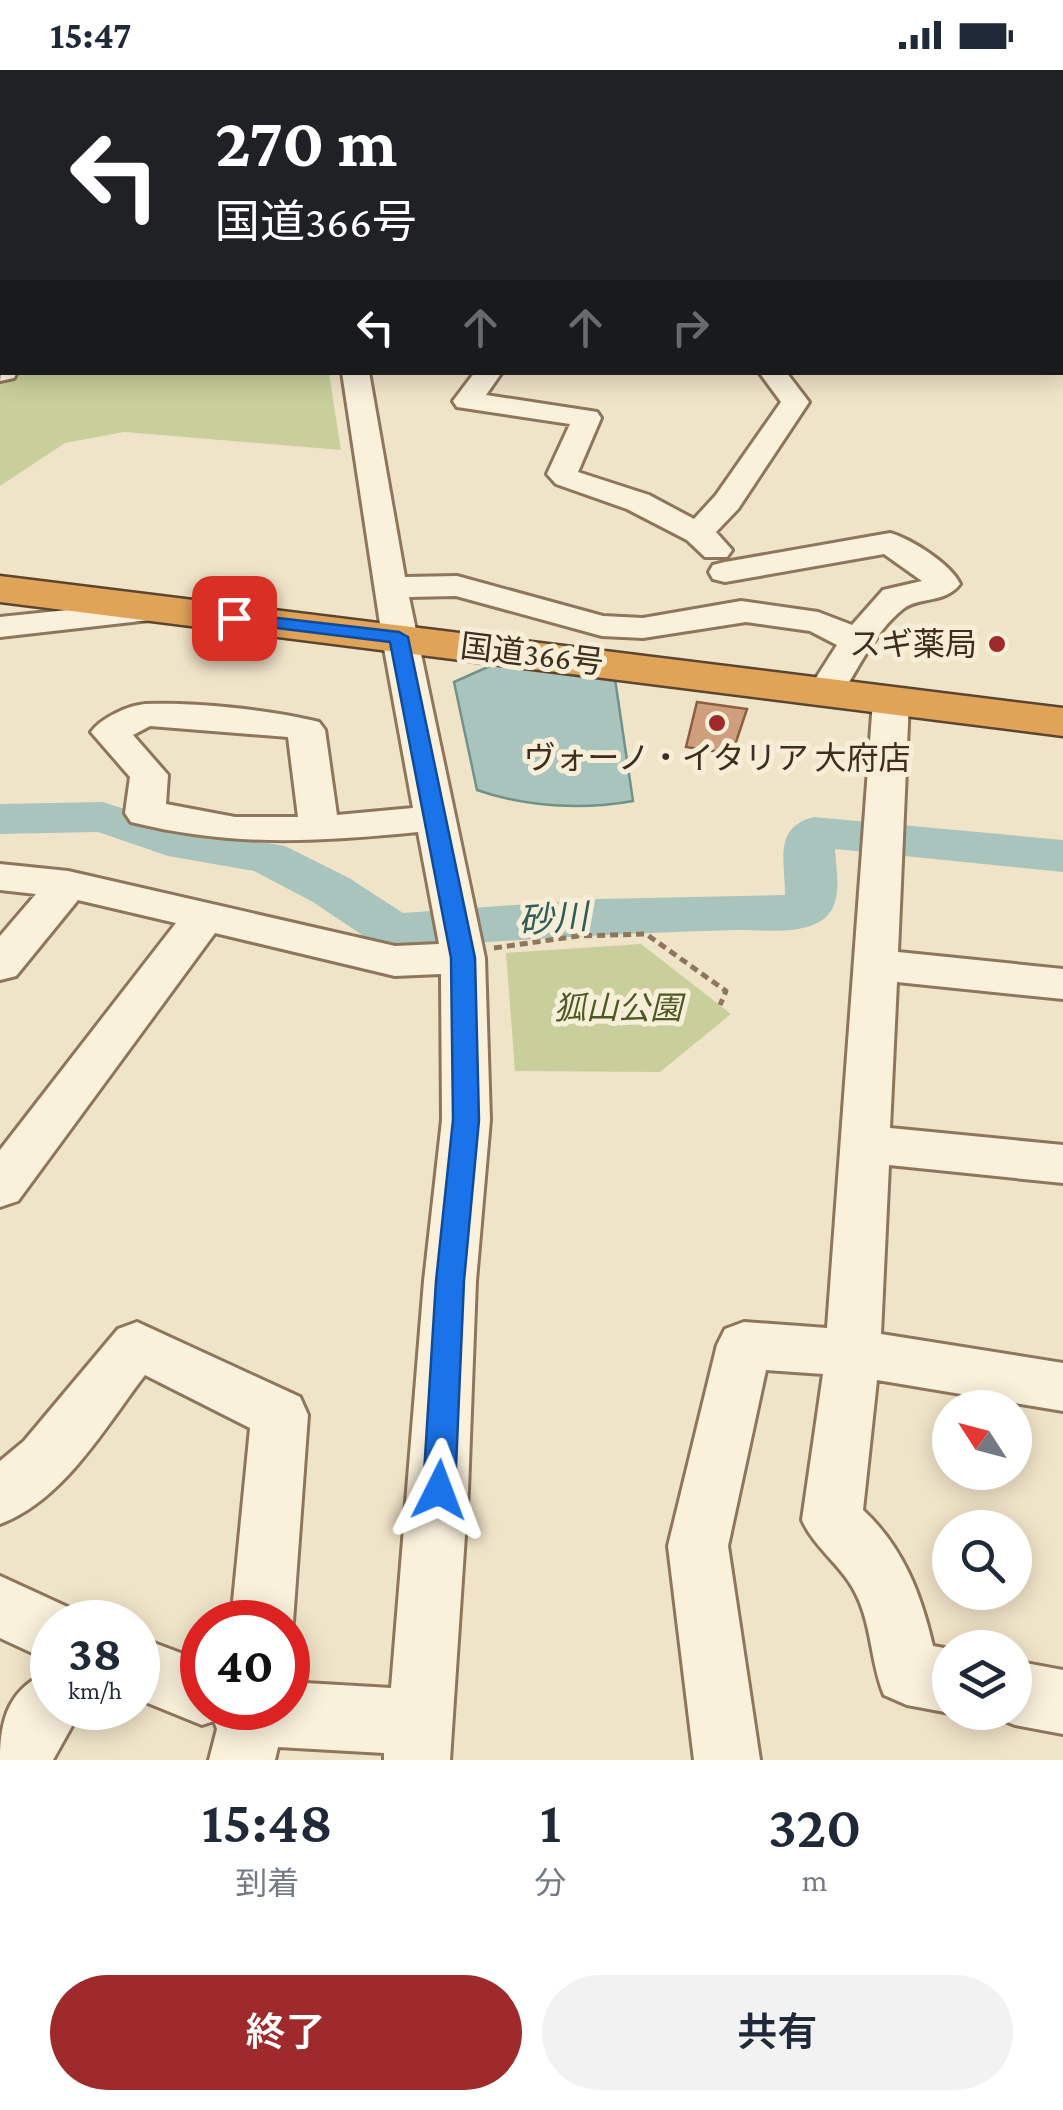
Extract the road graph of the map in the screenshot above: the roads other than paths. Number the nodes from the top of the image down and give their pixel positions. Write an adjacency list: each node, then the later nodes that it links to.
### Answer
1 (356, 375): 6 (street)
2 (487, 375): 4 (street)
3 (774, 375): 4 (street)
4 (698, 532): 5 (street)
5 (726, 572): 9 (street); 12 (street)
6 (392, 586): 9 (street); 11 (street)
7 (0, 588): 8 (highway, 国道366号)
8 (164, 610): 10 (street); 11 (highway, 国道366号)
9 (741, 610): 12 (street)
10 (0, 627)
11 (399, 637): 13 (highway, 国道366号); 16 (street)
12 (857, 640): 13 (street)
13 (825, 692): 14 (highway, 国道366号)
14 (891, 701): 15 (highway, 国道366号); 23 (street)
15 (1063, 722)
16 (435, 818): 17 (street); 21 (street)
17 (319, 829): 17 (street)
18 (0, 877): 19 (street)
19 (68, 884): 20 (street); 22 (street)
20 (204, 917): 21 (street); 27 (street)
21 (458, 937): 39 (street)
22 (0, 965)
23 (876, 965): 24 (street); 25 (street)
24 (1063, 984)
25 (865, 1144): 26 (street); 28 (street)
26 (1063, 1164)
27 (0, 1187)
28 (853, 1353): 29 (street); 34 (street); 41 (street)
29 (1063, 1387)
30 (0, 1497): 31 (street)
31 (264, 1600)
32 (0, 1606): 33 (street)
33 (30, 1621)
34 (932, 1678)
35 (1032, 1696): 36 (street)
36 (1063, 1702)
37 (310, 1726): 39 (street)
38 (34, 1730): 40 (street)
39 (419, 1741)
40 (14, 1760)
41 (727, 1760)

